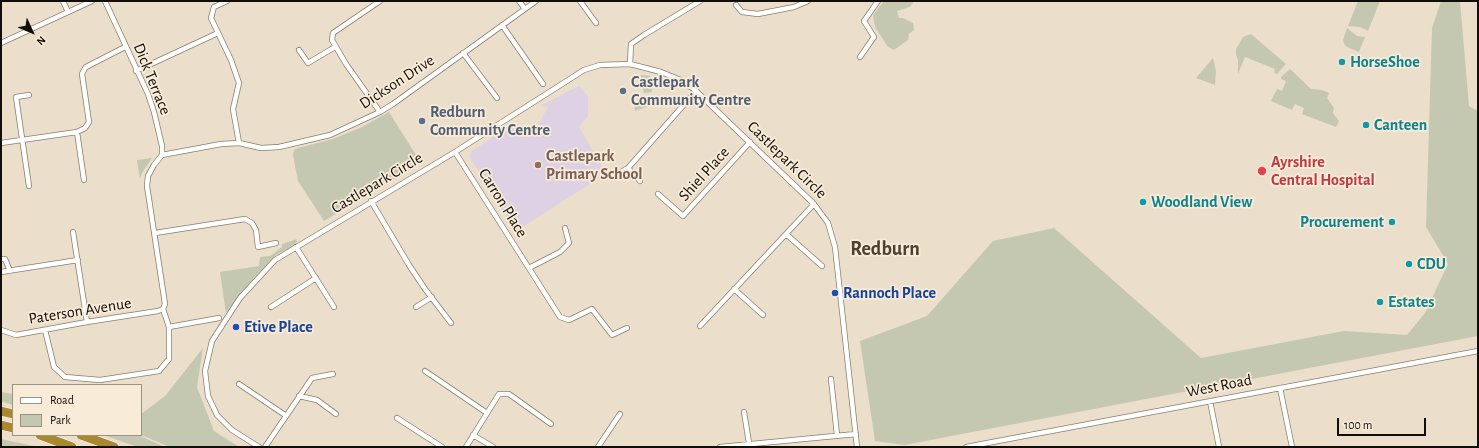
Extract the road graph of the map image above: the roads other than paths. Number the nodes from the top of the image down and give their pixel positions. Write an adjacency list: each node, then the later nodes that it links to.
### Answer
1 (63, 1): 14 (street)
2 (92, 1): 14 (street)
3 (105, 1): 19 (street, Dick Terrace)
4 (227, 1): 17 (street)
5 (380, 1): 20 (street)
6 (519, 1): 13 (street)
7 (536, 1): 13 (street, Dickson Drive)
8 (580, 1): 15 (street)
9 (700, 1): 24 (street)
10 (808, 1): 12 (street)
11 (878, 1): 23 (street)
12 (736, 5)
13 (525, 9): 16 (street, Dickson Drive)
14 (68, 12): 18 (street)
15 (596, 23)
16 (502, 25): 22 (street, Dickson Drive); 26 (street)
17 (218, 34): 25 (street); 35 (street)
18 (1, 43)
19 (125, 47): 25 (street, Dick Terrace); 31 (street)
20 (335, 47): 21 (street); 30 (street)
21 (299, 50)
22 (463, 53): 29 (street); 30 (street, Dickson Drive)
23 (860, 57)
24 (630, 64): 27 (street, Castlepark Circle); 36 (street, Castlepark Circle)
25 (136, 71): 37 (street, Dick Terrace)
26 (543, 84)
27 (696, 91): 33 (street, Castlepark Circle); 38 (street)
28 (29, 95): 32 (street)
29 (497, 98)
30 (380, 112): 35 (street, Dickson Drive)
31 (77, 132): 32 (street); 40 (street)
32 (22, 140): 34 (street); 42 (street)
33 (750, 142): 43 (street, Shiel Place); 45 (street, Castlepark Circle)
34 (1, 143)
35 (239, 143): 37 (street, Dickson Drive)
36 (455, 152): 44 (street, Castlepark Circle); 55 (street, Carron Place)
37 (162, 155): 48 (street)
38 (628, 168): 39 (street); 41 (street)
39 (616, 175)
40 (84, 180)
41 (640, 181)
42 (29, 186)
43 (658, 194)
44 (372, 201): 51 (street, Castlepark Circle); 60 (street)
45 (814, 204): 49 (street); 93 (street, Castlepark Circle)
46 (565, 228): 55 (street)
47 (73, 232): 53 (street)
48 (155, 233): 50 (street); 64 (street)
49 (786, 234): 54 (street); 59 (street)
50 (276, 243)
51 (296, 247): 58 (street); 102 (street, Castlepark Circle)
52 (1, 258): 56 (street)
53 (78, 260): 56 (street); 67 (street)
54 (822, 266)
55 (529, 268): 71 (street, Carron Place)
56 (10, 271): 57 (street)
57 (1, 272)
58 (316, 278): 61 (street); 62 (street)
59 (734, 289): 65 (street); 70 (street)
60 (432, 297): 63 (street); 68 (street)
61 (271, 307)
62 (334, 307)
63 (416, 307)
64 (163, 309): 67 (street, Paterson Avenue); 69 (street)
65 (763, 315)
66 (219, 318): 69 (street)
67 (87, 322): 73 (street, Paterson Avenue)
68 (451, 323)
69 (169, 326): 73 (street)
70 (700, 326)
71 (627, 328)
72 (1, 330): 73 (street, Paterson Avenue)
73 (45, 330)
74 (1478, 351): 79 (street, West Road)
75 (425, 370): 84 (street)
76 (333, 374): 80 (street)
77 (831, 379): 95 (street)
78 (239, 384): 88 (street)
79 (1280, 388): 81 (street, West Road); 112 (street)
80 (299, 396): 86 (street); 88 (street)
81 (1210, 401): 110 (street, West Road); 111 (street)
82 (1, 411): 85 (highway)
83 (744, 412): 98 (street)
84 (487, 413): 90 (street); 94 (street)
85 (12, 414)
86 (336, 414)
87 (620, 414): 107 (street)
88 (285, 415): 103 (street)
89 (397, 418): 104 (street)
90 (551, 424)
91 (1, 425): 92 (highway)
92 (12, 428)
93 (856, 434): 95 (street); 109 (street, Castlepark Circle)
94 (473, 435): 105 (street); 106 (street)
95 (837, 435): 99 (street)
96 (43, 436): 100 (highway)
97 (84, 436): 101 (highway)
98 (749, 443): 99 (street); 108 (street)
99 (762, 445)
100 (72, 447)
101 (114, 447)
102 (259, 447)
103 (264, 447)
104 (442, 447)
105 (466, 447)
106 (493, 447)
107 (598, 447)
108 (720, 447)
109 (857, 447)
110 (966, 447)
111 (1219, 447)
112 (1292, 447)

